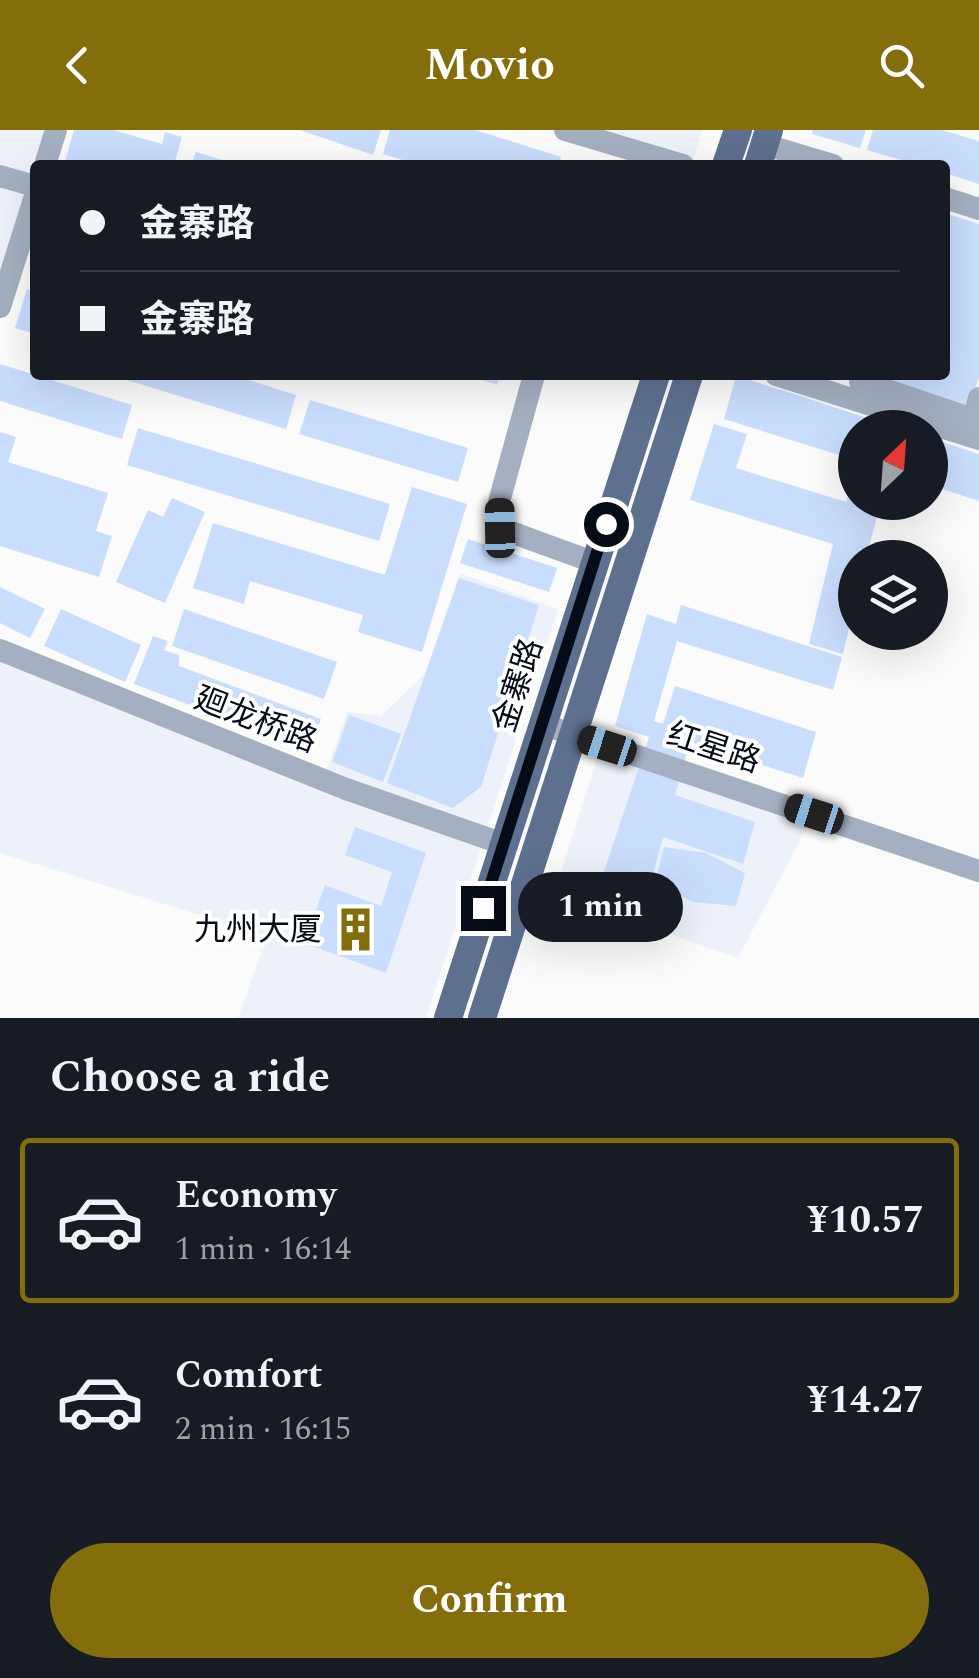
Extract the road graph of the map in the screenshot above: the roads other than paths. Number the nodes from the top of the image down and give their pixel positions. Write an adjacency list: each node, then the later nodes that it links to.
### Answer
1 (56, 130): 6 (street)
2 (565, 130): 4 (street)
3 (738, 130): 9 (main road)
4 (604, 142): 7 (street); 8 (street)
5 (768, 148): 10 (street)
6 (47, 160)
7 (599, 160)
8 (665, 160)
9 (728, 160)
10 (813, 160)
11 (0, 176): 12 (street)
12 (30, 185)
13 (950, 200): 14 (street)
14 (979, 209)
15 (30, 212): 16 (street)
16 (0, 307)
17 (533, 380): 24 (street)
18 (654, 380): 24 (main road, 金寨路)
19 (687, 380): 27 (main road, 金寨路)
20 (816, 380): 21 (street)
21 (865, 386): 23 (street, bridge)
22 (979, 398): 23 (street)
23 (976, 432)
24 (594, 562): 26 (main road, 金寨路)
25 (0, 650): 28 (street, 廻龙桥路)
26 (542, 724): 27 (street, 红星路); 30 (main road, 金寨路)
27 (572, 734): 29 (street, 红星路); 31 (main road, 金寨路)
28 (492, 840)
29 (979, 871)
30 (448, 1018)
31 (482, 1018)

